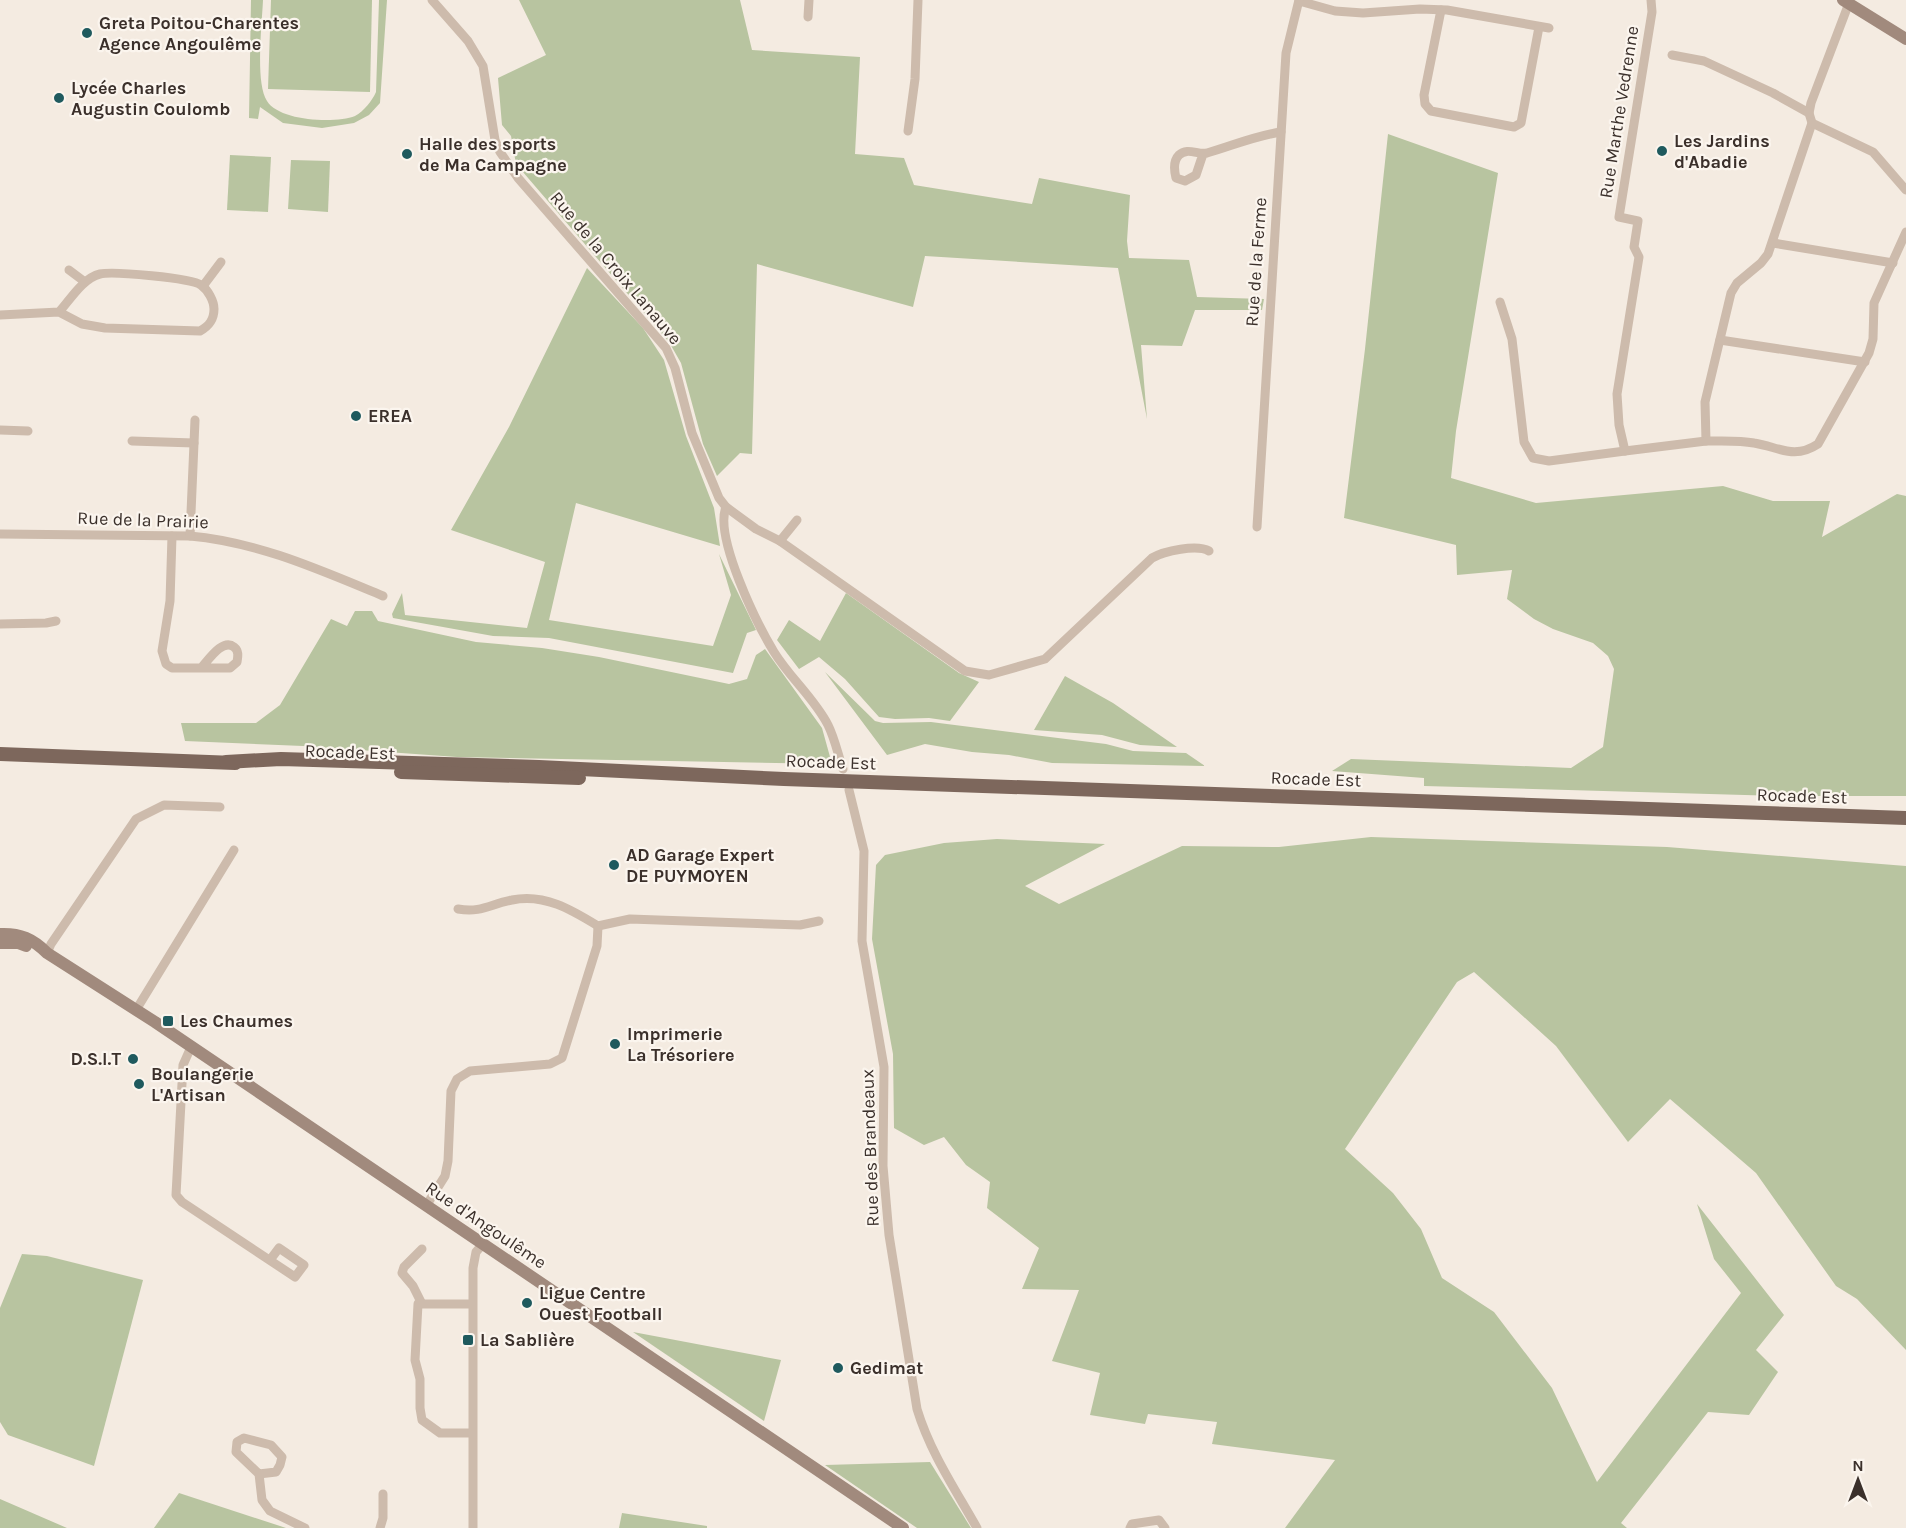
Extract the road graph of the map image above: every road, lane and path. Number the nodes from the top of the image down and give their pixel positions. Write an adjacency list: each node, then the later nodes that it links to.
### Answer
1 (432, 0): 40 (street, Rue de la Croix Lanauve)
2 (809, 0): 8 (street)
3 (918, 0): 17 (street)
4 (1651, 0): 39 (street, Rue Marthe Vedrenne)
5 (1299, 1): 7 (street); 18 (street, Rue de la Ferme)
6 (1846, 2): 11 (street); 15 (street)
7 (1441, 10): 9 (street); 9 (street)
8 (808, 17)
9 (1539, 27): 10 (street)
10 (1549, 28)
11 (1889, 28): 12 (street); 13 (street)
12 (1906, 31)
13 (1906, 39)
14 (1672, 55): 15 (street)
15 (1809, 113): 16 (street)
16 (1812, 123): 20 (street); 22 (street)
17 (908, 131)
18 (1281, 132): 19 (street); 42 (street, Rue de la Ferme)
19 (1203, 154)
20 (1906, 190)
21 (1906, 232): 24 (street)
22 (1773, 243): 24 (street); 31 (street)
23 (221, 262): 27 (street)
24 (1893, 263): 32 (street)
25 (69, 270): 26 (street)
26 (86, 282): 27 (street); 29 (street)
27 (203, 286): 29 (street)
28 (1500, 302): 39 (street)
29 (59, 312): 30 (street)
30 (0, 315)
31 (1720, 340): 32 (street); 37 (street)
32 (1865, 362): 37 (street)
33 (195, 420): 38 (street)
34 (0, 430): 35 (street)
35 (28, 431)
36 (132, 441): 38 (street)
37 (1706, 441): 39 (street)
38 (194, 443): 45 (street)
39 (1625, 451)
40 (726, 507): 46 (street); 53 (street)
41 (797, 520): 46 (street)
42 (1257, 527)
43 (0, 534): 44 (street, Rue de la Prairie)
44 (172, 536): 45 (street, Rue de la Prairie); 51 (street)
45 (190, 536): 48 (street, Rue de la Prairie)
46 (780, 541): 47 (street)
47 (1209, 551)
48 (383, 596)
49 (56, 621): 50 (street)
50 (0, 624)
51 (202, 667)
52 (0, 754): 56 (main road, Rocade Est)
53 (843, 769)
54 (849, 790): 79 (street, Rue des Brandeaux)
55 (220, 807): 63 (street)
56 (1906, 818)
57 (234, 850): 64 (street)
58 (458, 909): 60 (street)
59 (819, 921): 60 (street)
60 (598, 926): 66 (street)
61 (0, 934): 63 (street, Rue d'Angoulême)
62 (0, 943): 63 (street, Rue d'Angoulême)
63 (47, 953): 64 (street, Rue d'Angoulême)
64 (136, 1010): 65 (street, Rue d'Angoulême)
65 (191, 1047): 66 (street, Rue d'Angoulême); 69 (street)
66 (426, 1206): 67 (street, Rue d'Angoulême)
67 (482, 1245): 71 (street); 78 (street, Rue d'Angoulême)
68 (422, 1249): 70 (street)
69 (270, 1260)
70 (421, 1302): 71 (street); 72 (street)
71 (472, 1304): 72 (street)
72 (472, 1433): 77 (street)
73 (259, 1474): 73 (street); 75 (street)
74 (383, 1494): 76 (street)
75 (305, 1528)
76 (380, 1528)
77 (473, 1528)
78 (903, 1528)
79 (977, 1528)
80 (1130, 1528): 81 (street)
81 (1165, 1528)

